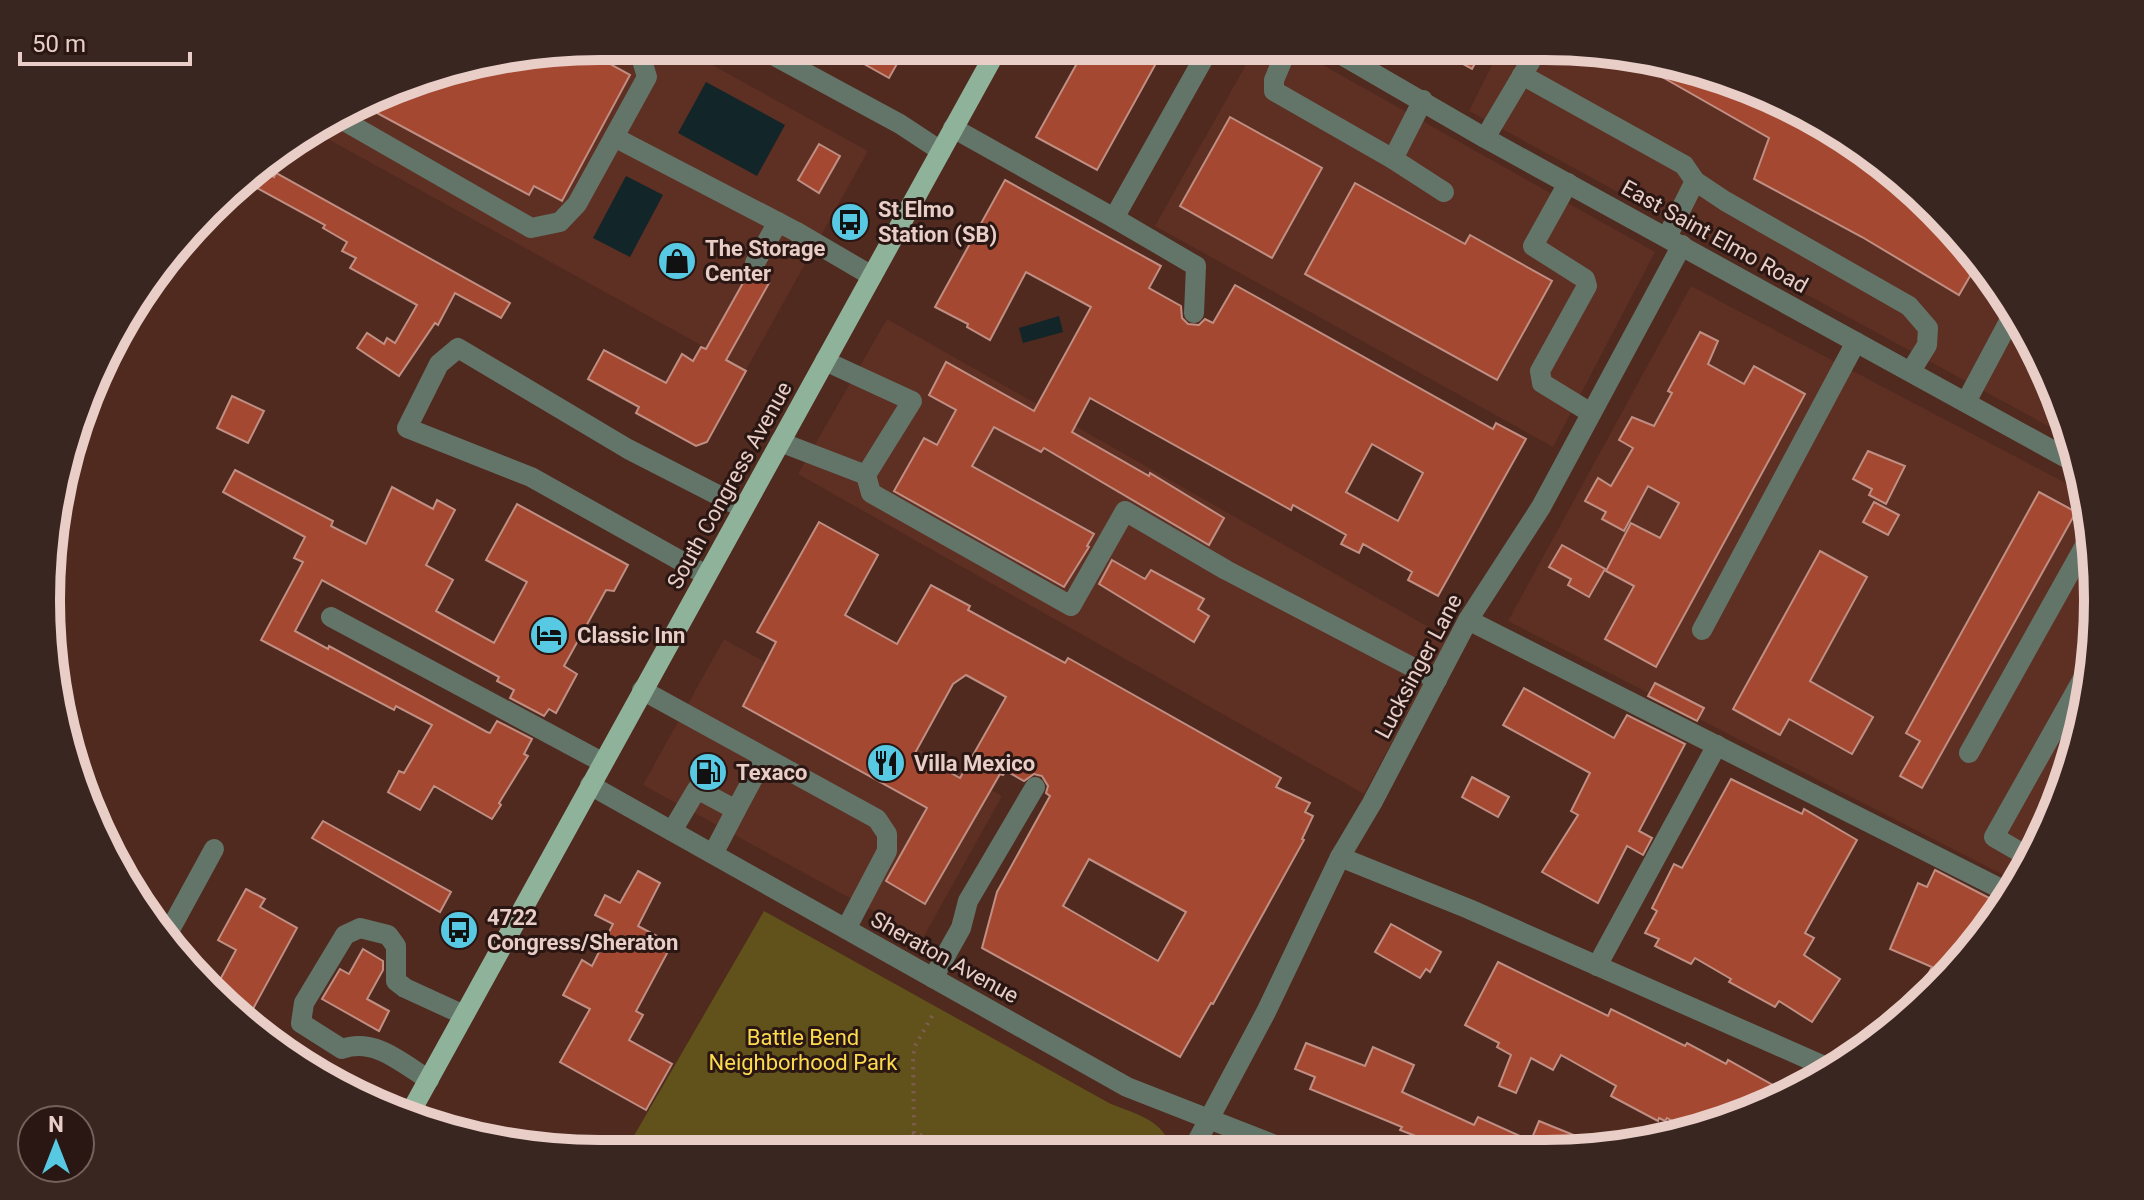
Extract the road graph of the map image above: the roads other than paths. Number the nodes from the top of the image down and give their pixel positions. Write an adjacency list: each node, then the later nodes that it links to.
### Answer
1 (642, 60): 12 (street)
2 (782, 60): 14 (street)
3 (991, 60): 11 (main road, South Congress Avenue)
4 (1203, 60): 19 (street)
5 (1282, 60): 15 (street)
6 (1351, 60): 9 (street, East Saint Elmo Road)
7 (1531, 60): 8 (street)
8 (1522, 75): 13 (street); 16 (street)
9 (1423, 100): 13 (street, East Saint Elmo Road); 15 (street)
10 (348, 123): 12 (street)
11 (953, 128): 14 (main road, South Congress Avenue); 19 (street)
12 (614, 137): 20 (street)
13 (1485, 138): 17 (street, East Saint Elmo Road)
14 (941, 151): 23 (main road, South Congress Avenue)
15 (1393, 159): 18 (street)
16 (1695, 181): 21 (street, Lucksinger Lane); 28 (street)
17 (1568, 183): 21 (street, East Saint Elmo Road); 30 (street)
18 (1444, 192)
19 (1114, 218): 24 (street)
20 (778, 222): 22 (street); 23 (street)
21 (1674, 241): 26 (street, East Saint Elmo Road); 30 (street, Lucksinger Lane)
22 (755, 263)
23 (872, 276): 27 (main road, South Congress Avenue)
24 (1194, 313)
25 (2008, 323): 29 (street)
26 (1856, 342): 28 (street, East Saint Elmo Road); 39 (street)
27 (825, 361): 31 (main road, South Congress Avenue); 33 (street)
28 (1911, 371): 29 (street, East Saint Elmo Road)
29 (1966, 402): 32 (street, East Saint Elmo Road)
30 (1591, 413): 38 (street, Lucksinger Lane)
31 (780, 442): 33 (street); 34 (main road, South Congress Avenue)
32 (2065, 457)
33 (866, 475): 40 (street)
34 (743, 508): 36 (main road, South Congress Avenue); 36 (street)
35 (2081, 552): 44 (street)
36 (706, 575): 41 (main road, South Congress Avenue)
37 (331, 617): 46 (street)
38 (1468, 620): 40 (street, Lucksinger Lane); 43 (street)
39 (1702, 630)
40 (1437, 680): 54 (street, Lucksinger Lane)
41 (642, 690): 45 (street); 46 (main road, South Congress Avenue)
42 (2076, 691): 52 (street)
43 (1717, 745): 55 (street); 58 (street)
44 (1969, 753)
45 (764, 758): 49 (street); 57 (street)
46 (602, 762): 47 (main road, South Congress Avenue)
47 (590, 785): 50 (street, Sheraton Avenue); 60 (main road, South Congress Avenue)
48 (1035, 787): 59 (street)
49 (736, 810): 50 (street); 53 (street)
50 (672, 831): 53 (street, Sheraton Avenue)
51 (214, 849): 56 (street)
52 (2021, 853)
53 (713, 854): 57 (street, Sheraton Avenue)
54 (1340, 857): 58 (street); 64 (street, Lucksinger Lane)
55 (2000, 889)
56 (171, 928)
57 (846, 929): 59 (street, Sheraton Avenue)
58 (1597, 966): 61 (street)
59 (933, 978): 64 (street, Sheraton Avenue)
60 (464, 1015): 62 (main road, South Congress Avenue); 62 (street)
61 (1820, 1064)
62 (429, 1080): 63 (main road, South Congress Avenue)
63 (414, 1107)
64 (1210, 1118): 65 (street, Lucksinger Lane); 66 (street, Sheraton Avenue)
65 (1198, 1140)
66 (1264, 1140)

